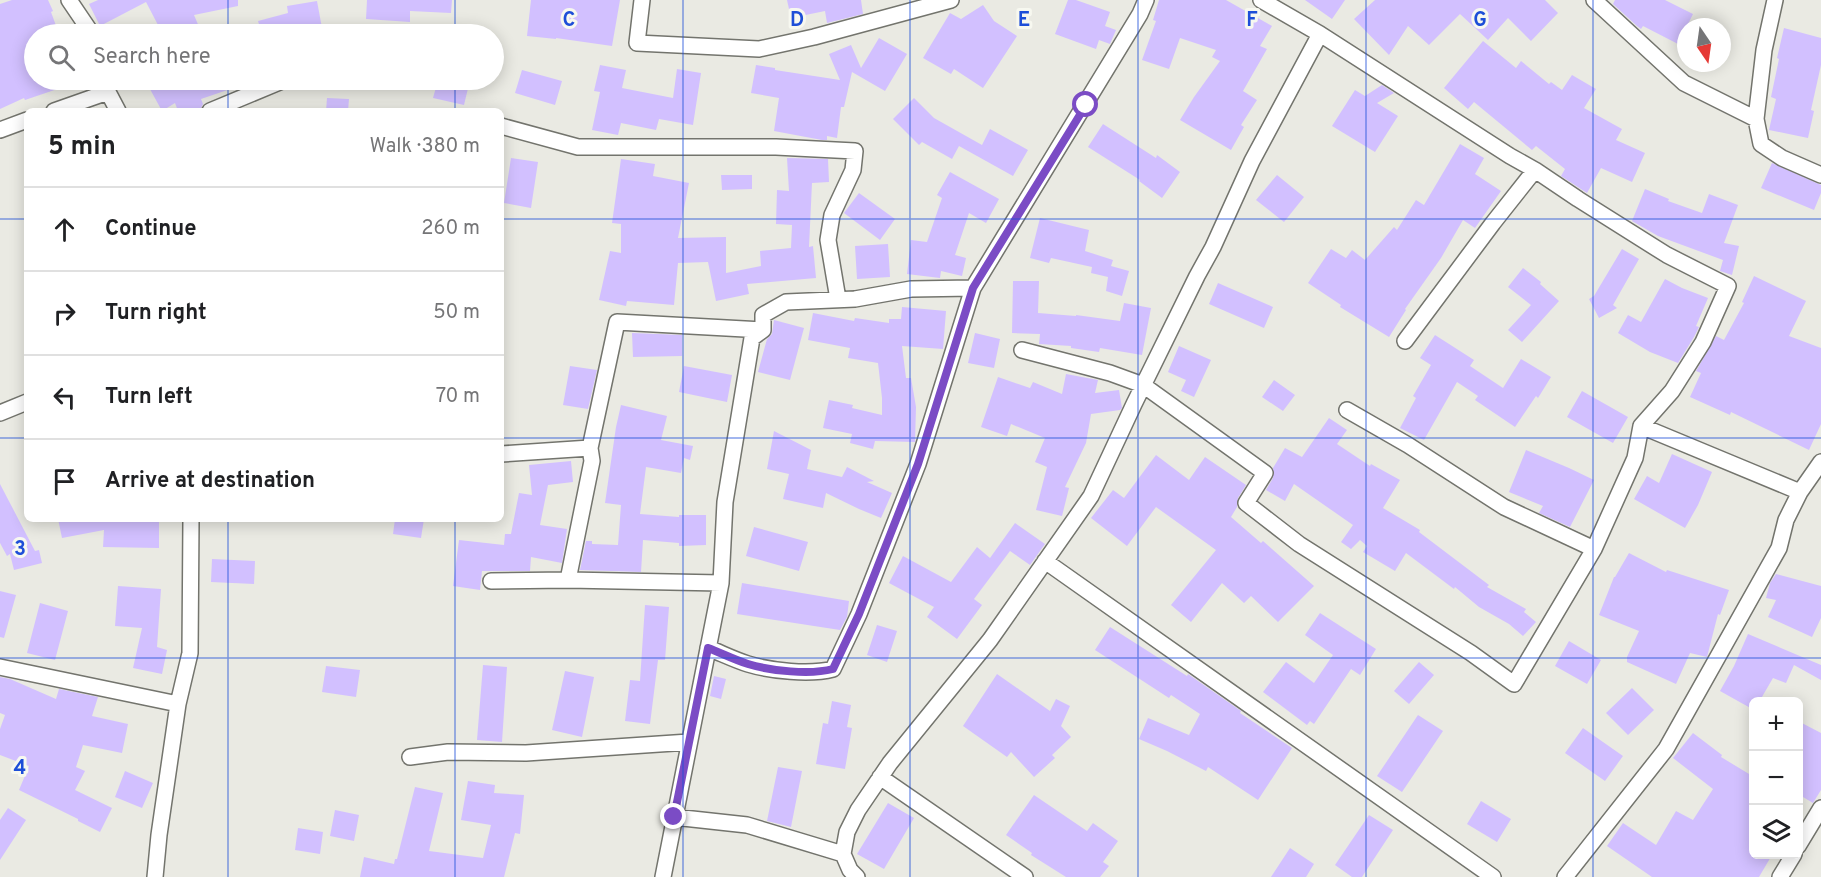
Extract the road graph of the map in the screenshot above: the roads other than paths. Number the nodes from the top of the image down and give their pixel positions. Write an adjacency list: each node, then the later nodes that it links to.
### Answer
1 (69, 0): 8 (street)
2 (642, 0): 3 (street)
3 (951, 0)
4 (1146, 0): 22 (street)
5 (1261, 0): 9 (street)
6 (1594, 0): 16 (street)
7 (1775, 0): 16 (street)
8 (85, 24)
9 (1320, 34): 20 (street); 27 (street)
10 (99, 90): 13 (street)
11 (110, 90): 14 (street)
12 (260, 90): 15 (street)
13 (60, 108)
14 (117, 108)
15 (217, 108)
16 (1756, 118): 21 (street)
17 (24, 121): 19 (street)
18 (504, 127): 23 (street)
19 (0, 130)
20 (1535, 170): 25 (street); 31 (street)
21 (1821, 175)
22 (973, 288): 23 (street); 42 (street)
23 (838, 299): 24 (street)
24 (763, 330): 32 (street); 41 (street)
25 (1404, 341)
26 (1022, 350): 27 (street)
27 (1143, 385): 37 (street); 38 (street)
28 (24, 403): 30 (street)
29 (1347, 410): 37 (street)
30 (0, 413)
31 (1641, 426): 35 (street); 37 (street)
32 (590, 448): 33 (street); 40 (street)
33 (504, 454)
34 (1821, 462): 35 (street)
35 (1800, 492): 58 (street)
36 (191, 522): 44 (street)
37 (1594, 549)
38 (1045, 561): 47 (street); 57 (street)
39 (491, 580): 40 (street)
40 (568, 580): 41 (street)
41 (721, 583): 42 (street)
42 (708, 648): 45 (street)
43 (0, 667): 44 (street)
44 (178, 704): 53 (street)
45 (689, 742): 46 (street); 49 (street)
46 (410, 757)
47 (880, 777): 51 (street); 56 (street)
48 (1821, 808): 50 (street)
49 (674, 817): 51 (street); 54 (street)
50 (1803, 838)
51 (843, 854): 55 (street)
52 (1791, 859): 59 (street)
53 (155, 877)
54 (663, 877)
55 (856, 877)
56 (1025, 877)
57 (1493, 877)
58 (1565, 877)
59 (1780, 877)

